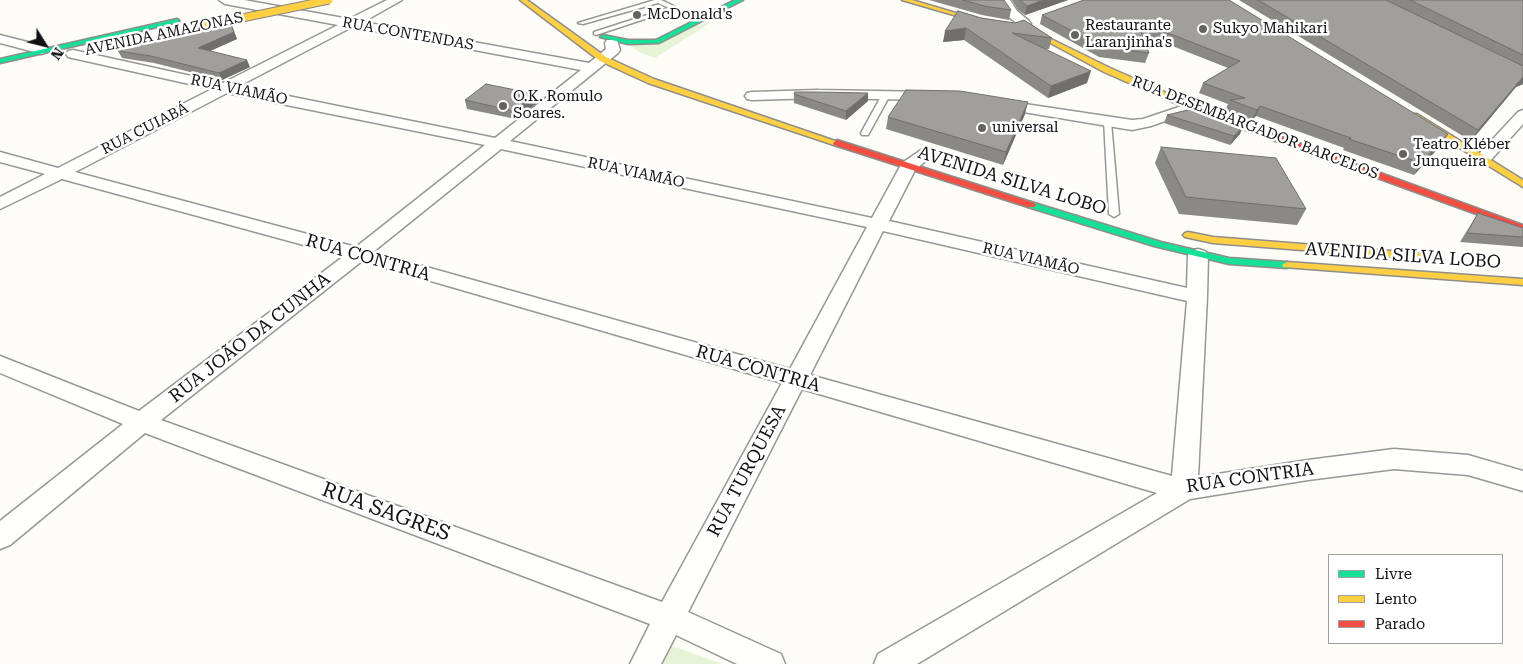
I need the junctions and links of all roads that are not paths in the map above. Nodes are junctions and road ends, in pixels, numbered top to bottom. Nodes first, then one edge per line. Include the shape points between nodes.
1 (279, 0) edge
2 (329, 0) edge
3 (396, 0) edge
4 (523, 0) edge
5 (905, 0) edge
6 (1004, 0) edge
7 (234, 1) edge
8 (744, 3) edge
9 (571, 16) dead end
10 (349, 23) junction
11 (581, 23) junction
12 (1019, 24) junction
13 (175, 26) junction
14 (711, 28) dead end
15 (604, 38) junction
16 (0, 39) edge
17 (42, 50) junction
18 (73, 54) junction
19 (631, 55) dead end
20 (0, 61) edge
21 (597, 63) junction
22 (27, 67) dead end
23 (656, 67) dead end
24 (651, 81) junction
25 (225, 88) junction
26 (747, 94) dead end
27 (886, 95) junction
28 (948, 97) edge
29 (984, 101) edge
30 (1191, 106) junction
31 (1400, 107) edge
32 (1523, 115) edge
33 (1107, 122) junction
34 (865, 132) dead end
35 (497, 143) junction
36 (910, 147) dead end
37 (932, 154) joint
38 (0, 157) edge
39 (1484, 158) junction
40 (908, 167) junction
41 (59, 173) junction
42 (1523, 184) edge
43 (0, 204) edge
44 (1114, 213) dead end
45 (877, 224) junction
46 (1523, 228) edge
47 (1175, 232) dead end
48 (359, 254) junction
49 (1198, 255) junction
50 (1446, 258) dead end
51 (1523, 282) edge
52 (1197, 297) junction
53 (0, 364) edge
54 (794, 380) junction
55 (142, 422) junction
56 (1523, 481) edge
57 (1184, 490) junction
58 (0, 537) edge
59 (670, 618) junction
60 (645, 664) edge
61 (770, 664) edge
62 (889, 664) edge

1 - 13 main road, AVENIDA AMAZONAS
2 - 13 main road, AVENIDA AMAZONAS, bridge
3 - 10 street, RUA CUIABÁ
4 - 21 main road, AVENIDA SILVA LOBO
5 - 12 main road via 980,22
6 - 12 street, RUA DESEMBARGADOR BARCELOS
7 - 10 street, RUA CONTENDAS
8 - 14 main road
8 - 15 main road via 657,42
9 - 11 main road
10 - 21 street, RUA CONTENDAS
10 - 25 street, RUA CUIABÁ
11 - 15 main road
11 - 15 lane via 658,1 676,8
12 - 30 main road, RUA DESEMBARGADOR BARCELOS via 1107,70
13 - 17 main road, AVENIDA AMAZONAS
13 - 18 main road, AVENIDA AMAZONAS
15 - 19 main road
15 - 21 street, RUA JOÃO DA CUNHA via 613,50
16 - 17 street
17 - 20 main road, AVENIDA AMAZONAS
18 - 22 main road, AVENIDA AMAZONAS
18 - 25 street, RUA VIAMÃO
21 - 24 main road, AVENIDA SILVA LOBO
21 - 35 street, RUA JOÃO DA CUNHA
23 - 24 main road
24 - 40 main road, AVENIDA SILVA LOBO
25 - 35 street, RUA VIAMÃO
25 - 41 street, RUA CUIABÁ
26 - 27 street via 785,102
27 - 28 street
27 - 34 lane
29 - 33 street
30 - 33 street via 1146,123
30 - 46 main road, RUA DESEMBARGADOR BARCELOS
31 - 39 main road
32 - 39 street
33 - 44 lane
35 - 45 street, RUA VIAMÃO
35 - 48 street, RUA JOÃO DA CUNHA
36 - 37 main road, AVENIDA SILVA LOBO
37 - 40 street, RUA TURQUESA
38 - 41 street, RUA CONTRIA
39 - 42 main road
40 - 45 street, RUA TURQUESA
40 - 49 main road, AVENIDA SILVA LOBO
41 - 43 street, RUA CUIABÁ
41 - 48 street, RUA CONTRIA
45 - 52 street, RUA VIAMÃO
45 - 54 street, RUA TURQUESA
47 - 50 main road, AVENIDA SILVA LOBO via 1213,240
48 - 54 street, RUA CONTRIA
48 - 55 street, RUA JOÃO DA CUNHA
49 - 51 main road, AVENIDA SILVA LOBO via 1229,261
49 - 52 street
52 - 57 street
53 - 55 street, RUA SAGRES
54 - 57 street, RUA CONTRIA
54 - 59 street, RUA TURQUESA
55 - 58 street, RUA JOÃO DA CUNHA
55 - 59 street, RUA SAGRES
56 - 57 street, RUA CONTRIA via 1468,465 1394,459
57 - 62 street
59 - 60 street, RUA TURQUESA
59 - 61 street, RUA SAGRES

